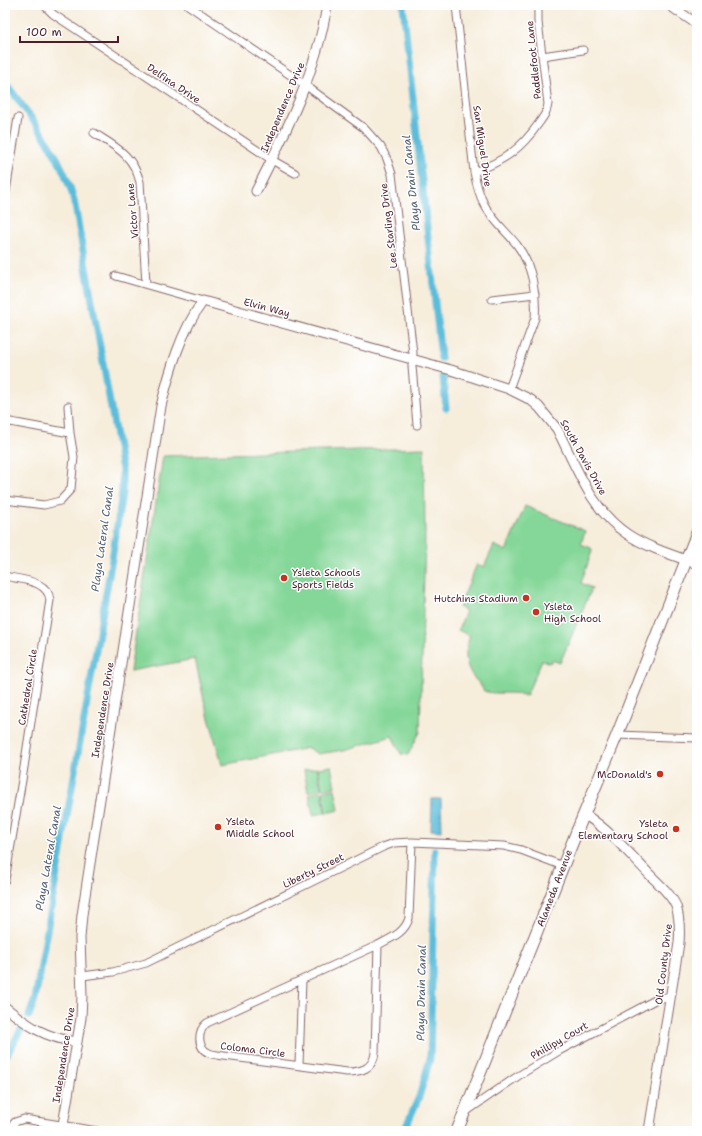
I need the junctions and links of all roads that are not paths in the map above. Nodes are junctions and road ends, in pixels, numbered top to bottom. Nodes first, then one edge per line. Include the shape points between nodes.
1 (44, 5) edge
2 (188, 5) edge
3 (327, 5) edge
4 (456, 5) edge
5 (538, 5) edge
6 (669, 5) edge
7 (697, 24) edge
8 (583, 50) dead end
9 (542, 56) junction
10 (305, 86) junction
11 (18, 118) dead end
12 (94, 133) dead end
13 (272, 160) junction
14 (474, 172) junction
15 (295, 173) dead end
16 (256, 191) dead end
17 (5, 196) edge
18 (116, 276) dead end
19 (146, 284) junction
20 (535, 294) junction
21 (492, 298) dead end
22 (203, 301) junction
23 (413, 360) junction
24 (509, 389) junction
25 (68, 406) dead end
26 (5, 421) edge
27 (417, 425) dead end
28 (70, 433) junction
29 (5, 500) edge
30 (697, 533) edge
31 (686, 560) junction
32 (697, 564) edge
33 (5, 576) edge
34 (618, 735) junction
35 (697, 738) edge
36 (584, 814) junction
37 (412, 842) junction
38 (563, 866) junction
39 (5, 880) edge
40 (378, 945) junction
41 (82, 976) junction
42 (302, 980) junction
43 (670, 996) junction
44 (5, 1007) edge
45 (76, 1042) junction
46 (299, 1065) junction
47 (464, 1113) junction
48 (62, 1128) edge
49 (7, 1131) edge
50 (97, 1131) edge
51 (457, 1131) edge
52 (649, 1131) edge

1 - 13 street, Delfina Drive via 53,14
2 - 10 street, Lee Starling Drive
3 - 10 street, Independence Drive
4 - 14 street, San Miguel Drive
5 - 9 street, Paddlefoot Lane
6 - 7 street
8 - 9 street
9 - 14 street, Paddlefoot Lane via 548,104 545,114 526,140 509,156
10 - 13 street, Independence Drive
10 - 23 street, Lee Starling Drive via 364,128 381,147 387,159 392,182
11 - 17 street
12 - 19 street, Victor Lane via 121,150 130,159 138,175
13 - 15 street, Delfina Drive
13 - 16 street, Independence Drive
14 - 20 street, San Miguel Drive via 484,205 525,259 532,276
18 - 19 street, Elvin Way
19 - 22 street, Elvin Way
20 - 21 street
20 - 24 street, San Miguel Drive via 535,318
22 - 23 street, Elvin Way
22 - 41 street, Independence Drive via 177,353 161,406 83,908 80,938
23 - 24 street, South Davis Drive
23 - 27 street, Lee Starling Drive
24 - 31 street, South Davis Drive via 531,400 551,420 592,498 608,518 638,540
25 - 28 street
26 - 28 street
28 - 29 street via 74,457 70,489 60,501 44,505
30 - 31 main road, Alameda Avenue
31 - 32 street, South Davis Drive
31 - 34 main road, Alameda Avenue
33 - 39 street, Cathedral Circle via 42,585 50,594 50,600
34 - 35 street
34 - 36 main road, Alameda Avenue
36 - 38 main road, Alameda Avenue
36 - 43 street, Old County Drive via 616,840 675,905 680,929
37 - 38 street, Liberty Street via 504,846
37 - 40 street, Coloma Circle via 408,924 400,934
37 - 41 street, Liberty Street via 394,843 383,847 146,963 113,972
38 - 47 main road, Alameda Avenue
40 - 42 street, Coloma Circle
40 - 46 street, Coloma Circle via 375,1053 372,1062 366,1069 357,1072
41 - 45 street, Independence Drive via 81,1018
42 - 46 street
42 - 46 street, Coloma Circle via 208,1023 200,1035 200,1044 210,1053
43 - 47 street, Phillipy Court via 655,1000 559,1051
43 - 52 street, Old County Drive
44 - 45 street via 34,1029 48,1036
45 - 48 street, Independence Drive
47 - 51 main road, Alameda Avenue
48 - 49 street via 24,1119 15,1122
48 - 50 street

